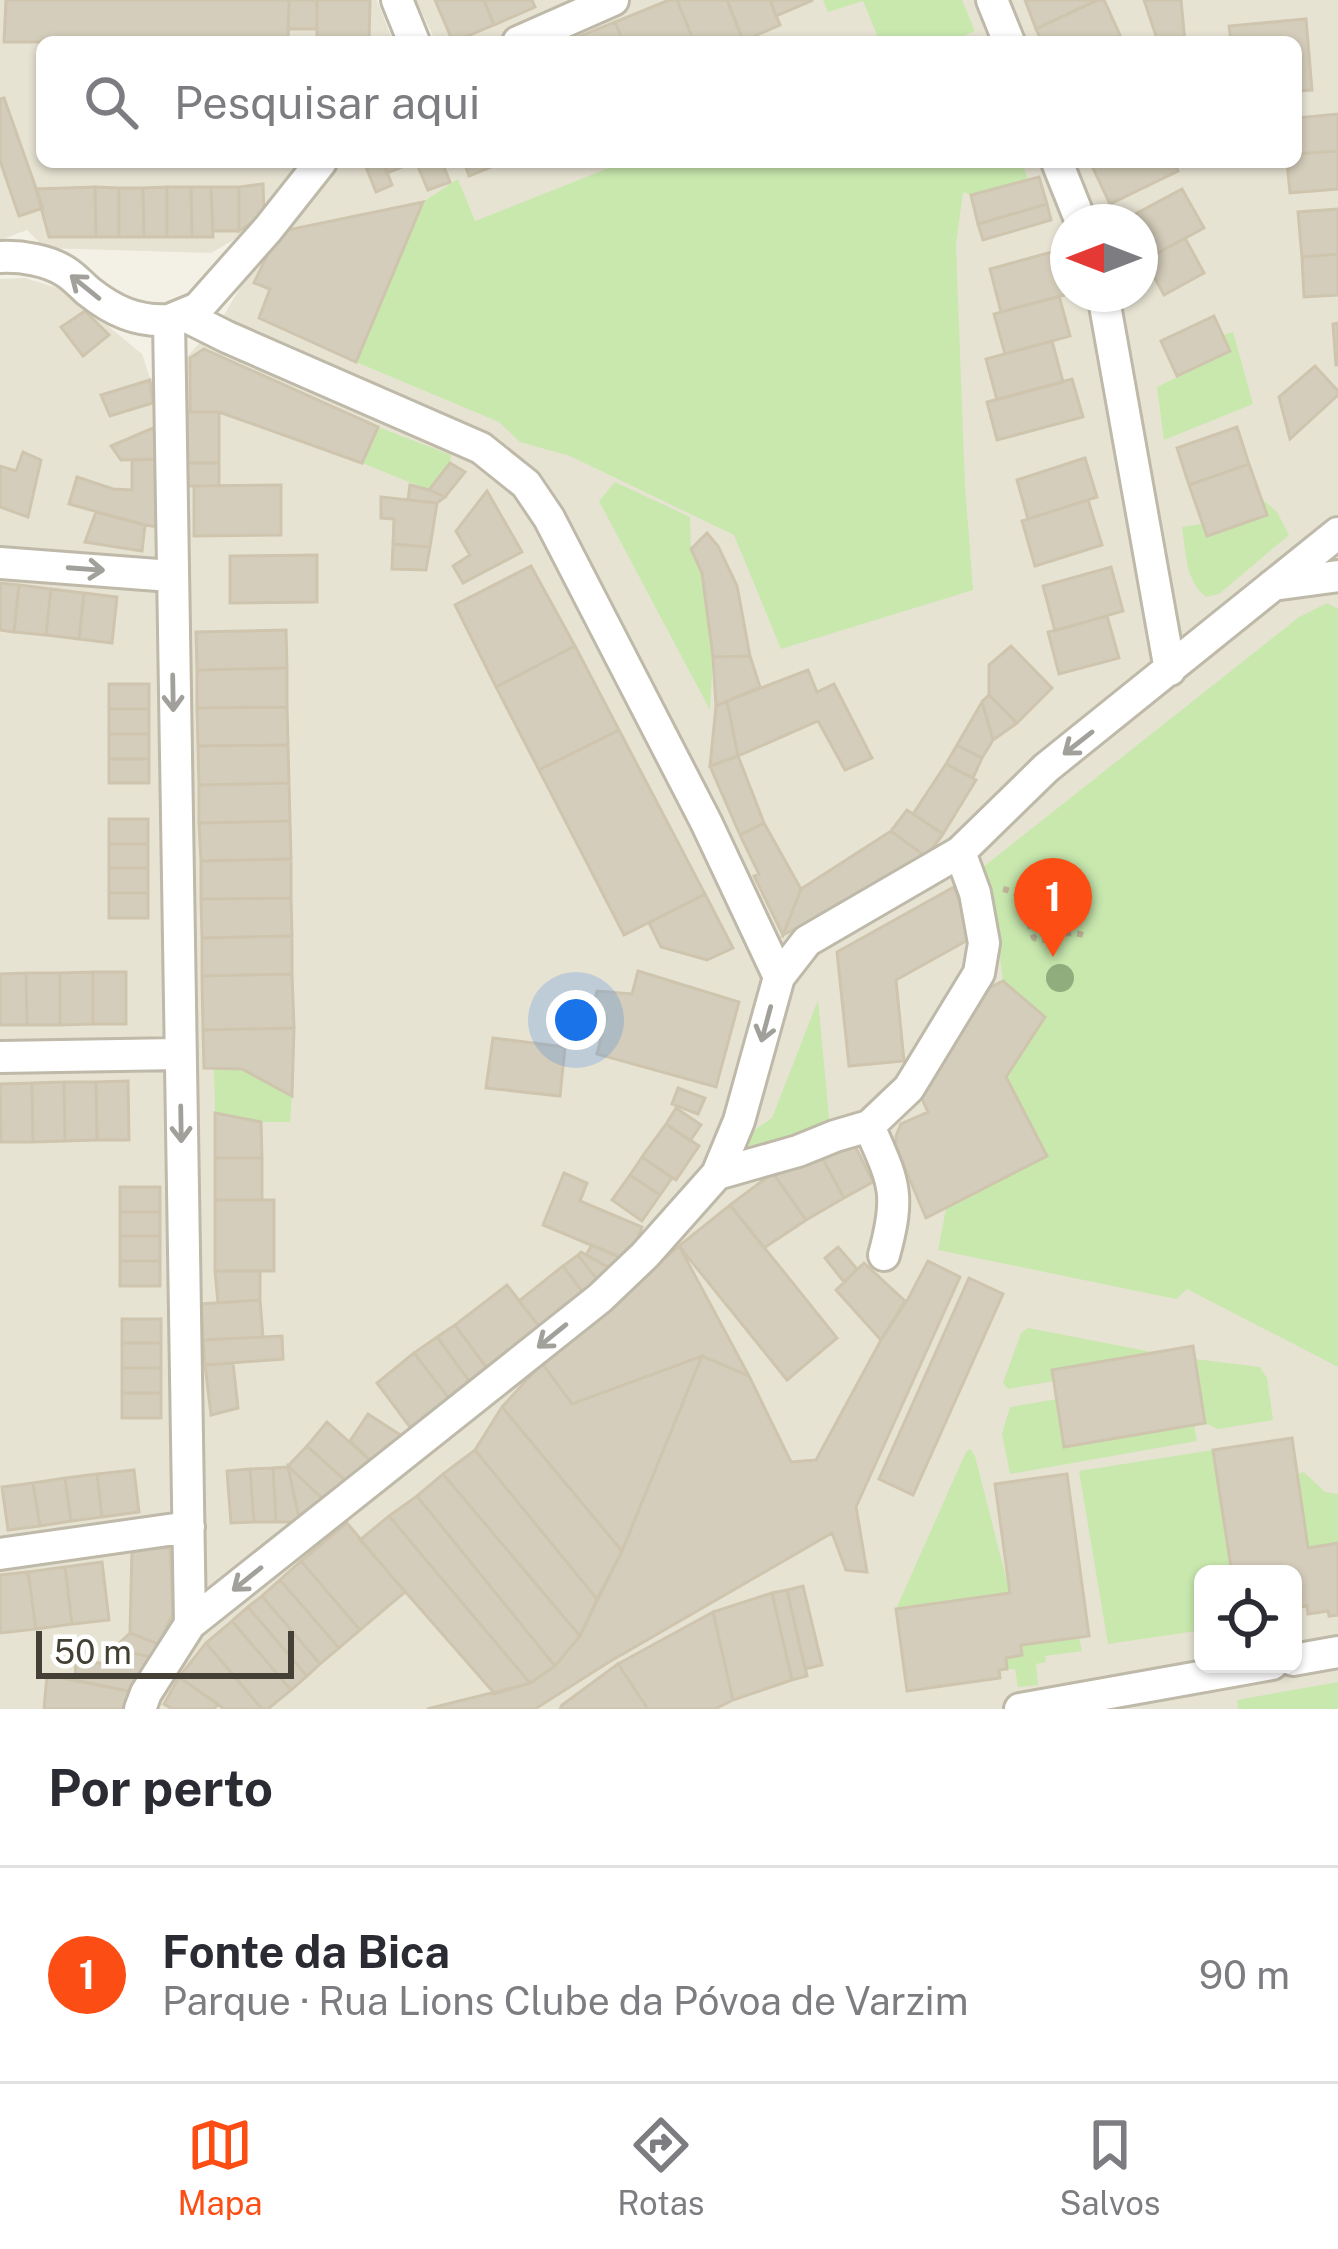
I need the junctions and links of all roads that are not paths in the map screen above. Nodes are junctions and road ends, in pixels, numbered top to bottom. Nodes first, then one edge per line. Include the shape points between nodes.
1 (397, 0) edge
2 (613, 0) edge
3 (992, 0) edge
4 (412, 36) edge
5 (532, 36) edge
6 (1007, 36) edge
7 (317, 168) edge
8 (1059, 168) edge
9 (1074, 204) edge
10 (0, 257) edge
11 (1106, 312) edge
12 (176, 317) junction
13 (1338, 533) edge
14 (0, 562) edge
15 (172, 576) junction
16 (1338, 576) edge
17 (1273, 585) junction
18 (1170, 670) junction
19 (960, 852) junction
20 (779, 977) junction
21 (179, 1054) junction
22 (0, 1057) edge
23 (869, 1126) junction
24 (717, 1174) junction
25 (884, 1255) dead end
26 (189, 1527) junction
27 (0, 1554) edge
28 (190, 1624) junction
29 (1338, 1652) edge
30 (1302, 1658) edge
31 (1230, 1673) edge
32 (1092, 1703) edge
33 (140, 1709) edge
34 (1020, 1709) edge

1 - 4 street
2 - 5 street
3 - 6 street
7 - 12 street via 198,308
8 - 9 street
12 -> 10 street via 145,321 64,270
11 - 18 street
12 - 15 street
12 - 20 street via 481,448 526,484
13 - 17 street
14 -> 15 street
15 -> 21 street
16 - 17 street
17 - 18 street
18 -> 19 street via 1046,768
19 - 20 street via 807,941
19 - 23 street via 976,893 980,973 909,1088
20 -> 24 street
21 - 22 street
21 -> 26 street
23 - 24 street
23 - 25 street via 894,1195
24 -> 28 street via 600,1298
26 - 27 street
26 - 28 street
28 - 33 street
29 - 30 street
31 - 32 street
32 - 34 street

